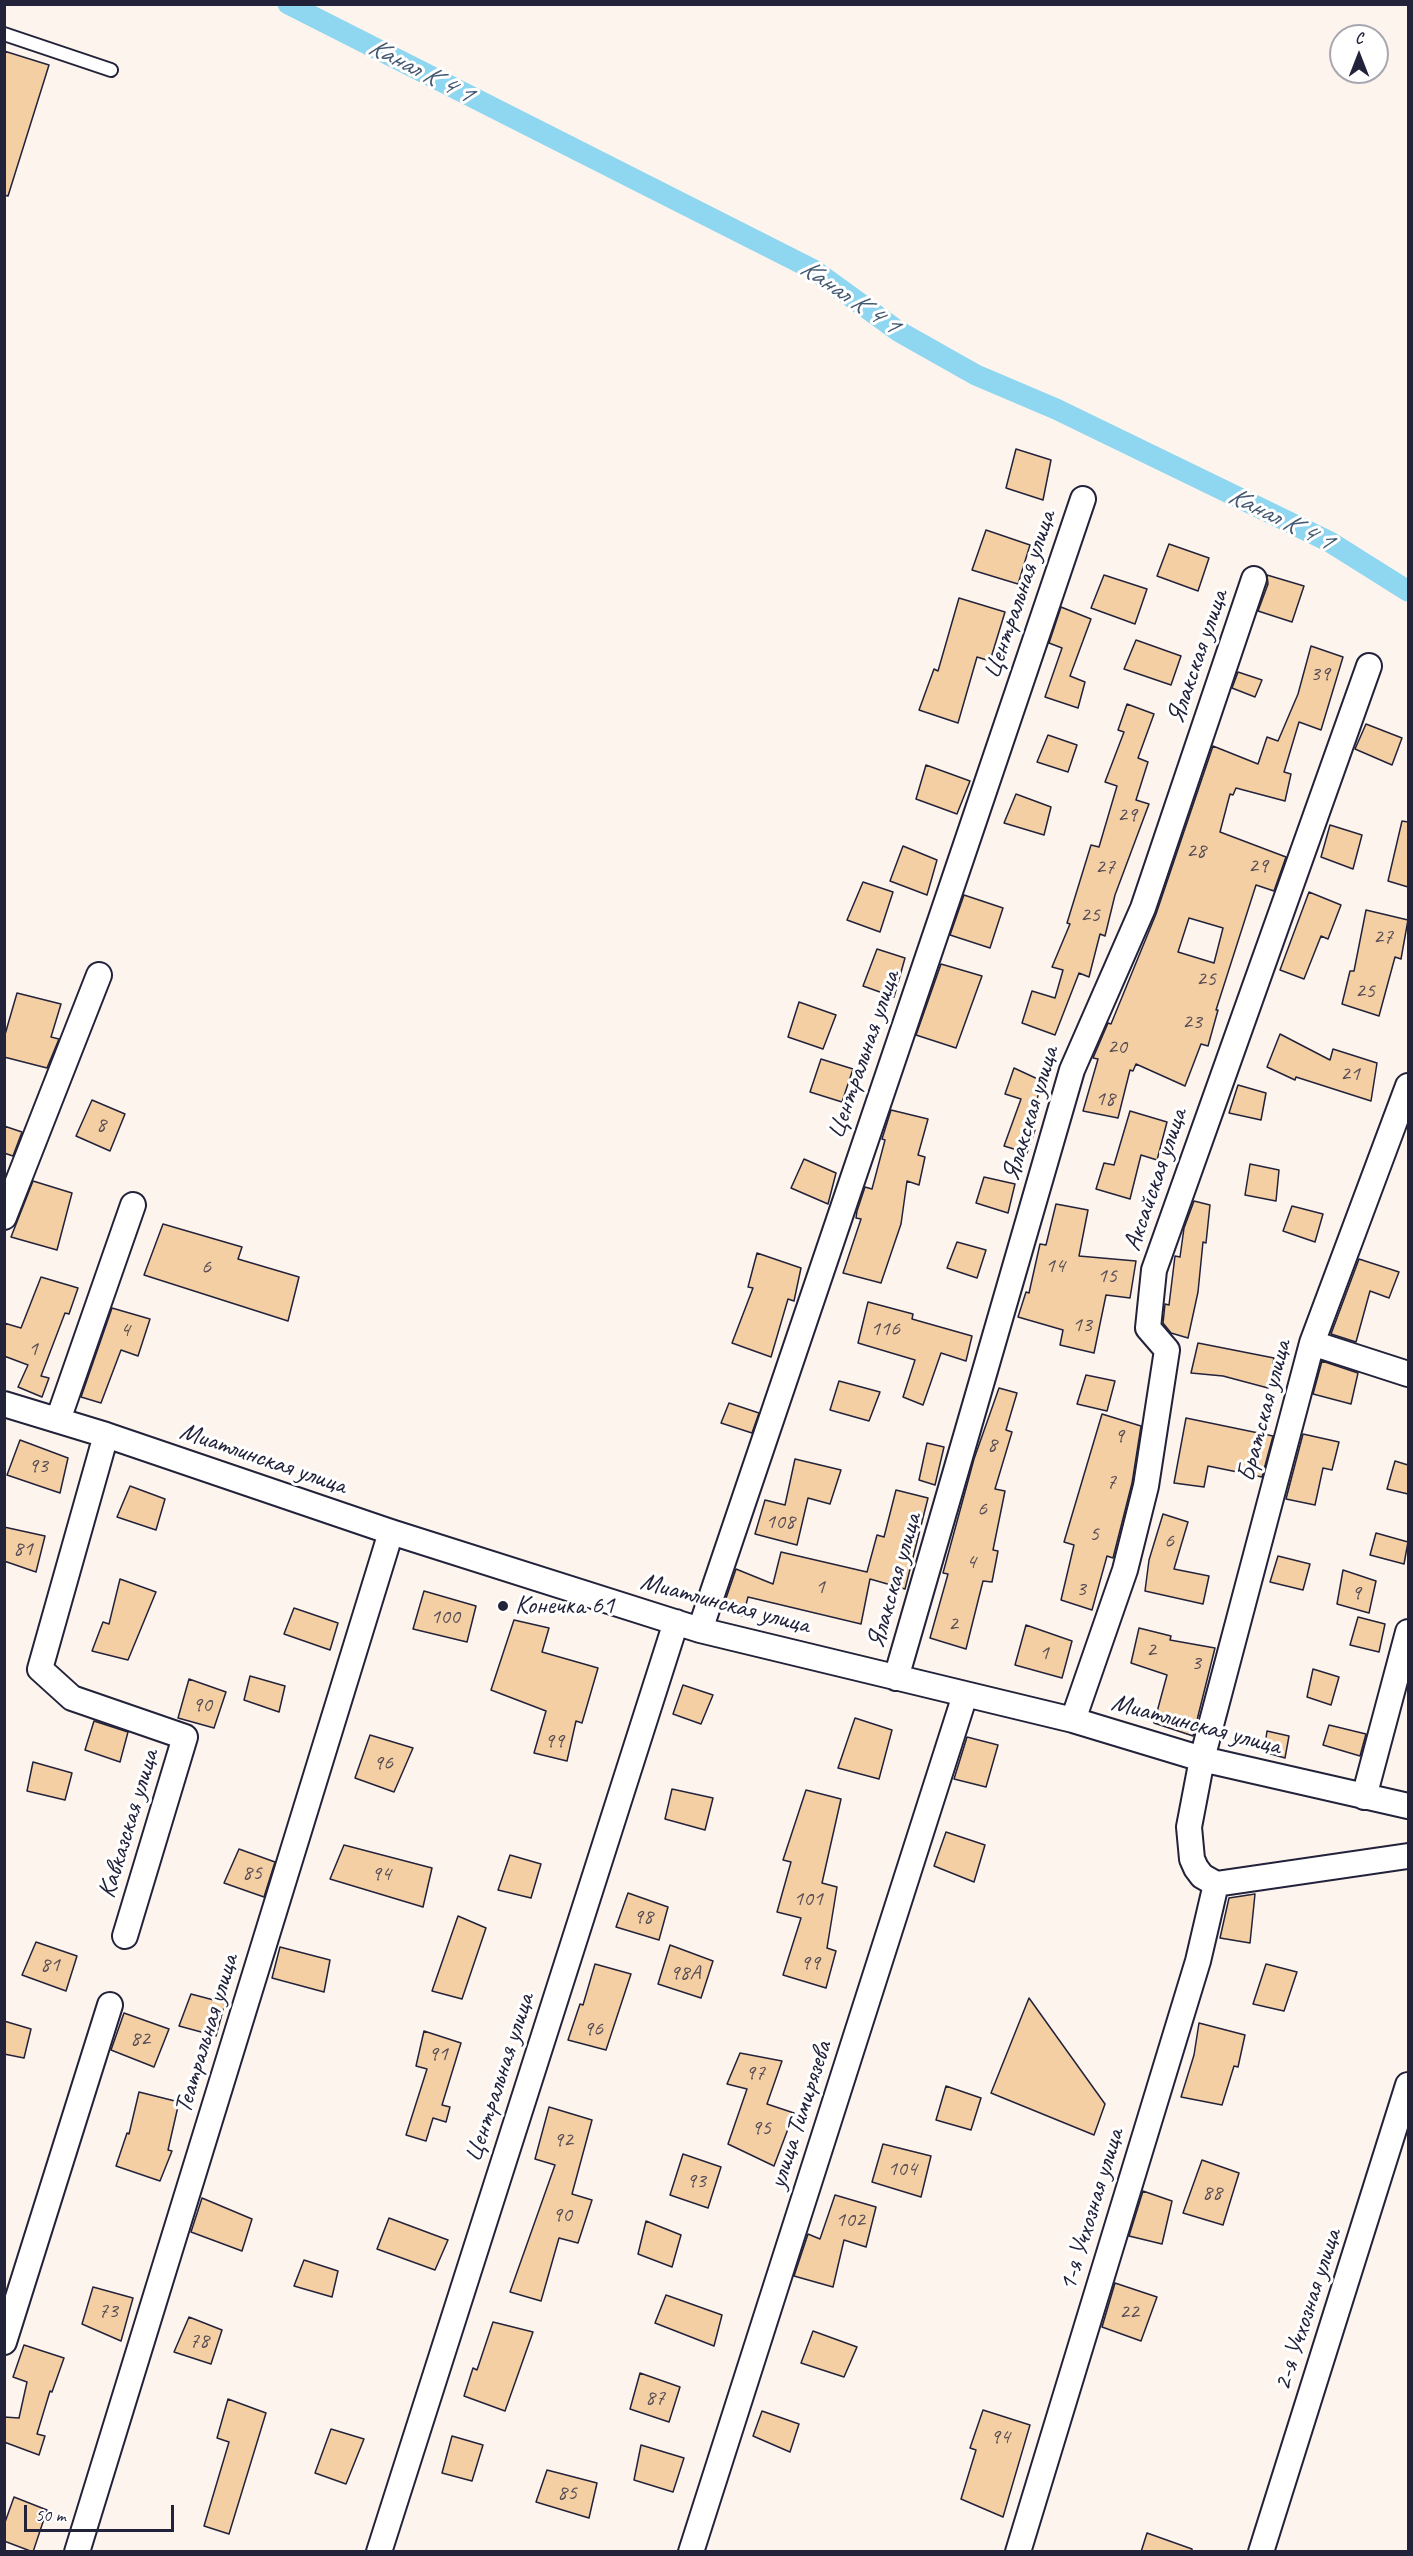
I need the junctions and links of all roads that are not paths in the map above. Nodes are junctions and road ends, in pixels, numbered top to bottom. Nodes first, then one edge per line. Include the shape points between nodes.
1 (4, 34) edge
2 (111, 70) dead end
3 (1083, 499) dead end
4 (1254, 579) dead end
5 (1369, 666) dead end
6 (99, 975) dead end
7 (1408, 1086) edge
8 (1402, 1124) edge
9 (134, 1205) dead end
10 (4, 1217) edge
11 (1312, 1343) junction
12 (1408, 1374) edge
13 (4, 1404) edge
14 (58, 1420) junction
15 (105, 1436) junction
16 (391, 1532) junction
17 (676, 1622) junction
18 (700, 1630) junction
19 (1408, 1632) edge
20 (896, 1678) junction
21 (965, 1695) junction
22 (1073, 1720) junction
23 (1202, 1759) junction
24 (1364, 1797) junction
25 (1408, 1806) edge
26 (1408, 1856) edge
27 (1216, 1884) junction
28 (125, 1936) dead end
29 (110, 2006) dead end
30 (1408, 2085) edge
31 (4, 2342) edge
32 (77, 2552) edge
33 (379, 2552) edge
34 (691, 2552) edge
35 (1018, 2552) edge
36 (1262, 2552) edge

1 - 2 lane
3 - 18 street, Центральная улица
4 - 20 street, Ялакская улица via 1143,908 1072,1070
5 - 22 street, Аксайская улица via 1154,1269 1148,1328 1167,1350 1146,1486 1125,1570
6 - 10 street
7 - 8 street, Братская улица
8 - 11 street, Братская улица
9 - 14 street
11 - 12 street
11 - 23 street, Братская улица
13 - 14 street, Миатлинская улица
14 - 15 street, Миатлинская улица
15 - 16 street, Миатлинская улица
15 - 28 street, Кавказская улица via 40,1669 72,1698 184,1737
16 - 17 street, Миатлинская улица
16 - 32 street, Театральная улица
17 - 18 street, Миатлинская улица
17 - 33 street, Центральная улица
18 - 20 street, Миатлинская улица
19 - 24 street
20 - 21 street, Миатлинская улица
21 - 22 street, Миатлинская улица
21 - 34 street, улица Тимирязева
22 - 23 street, Миатлинская улица
23 - 24 street, Миатлинская улица
23 - 27 street, Братская улица via 1189,1827 1192,1859 1202,1876
24 - 25 street, Миатлинская улица
26 - 27 street
27 - 35 street, 1-я Учхозная улица via 1198,1961
29 - 31 street
30 - 36 street, 2-я Учхозная улица

